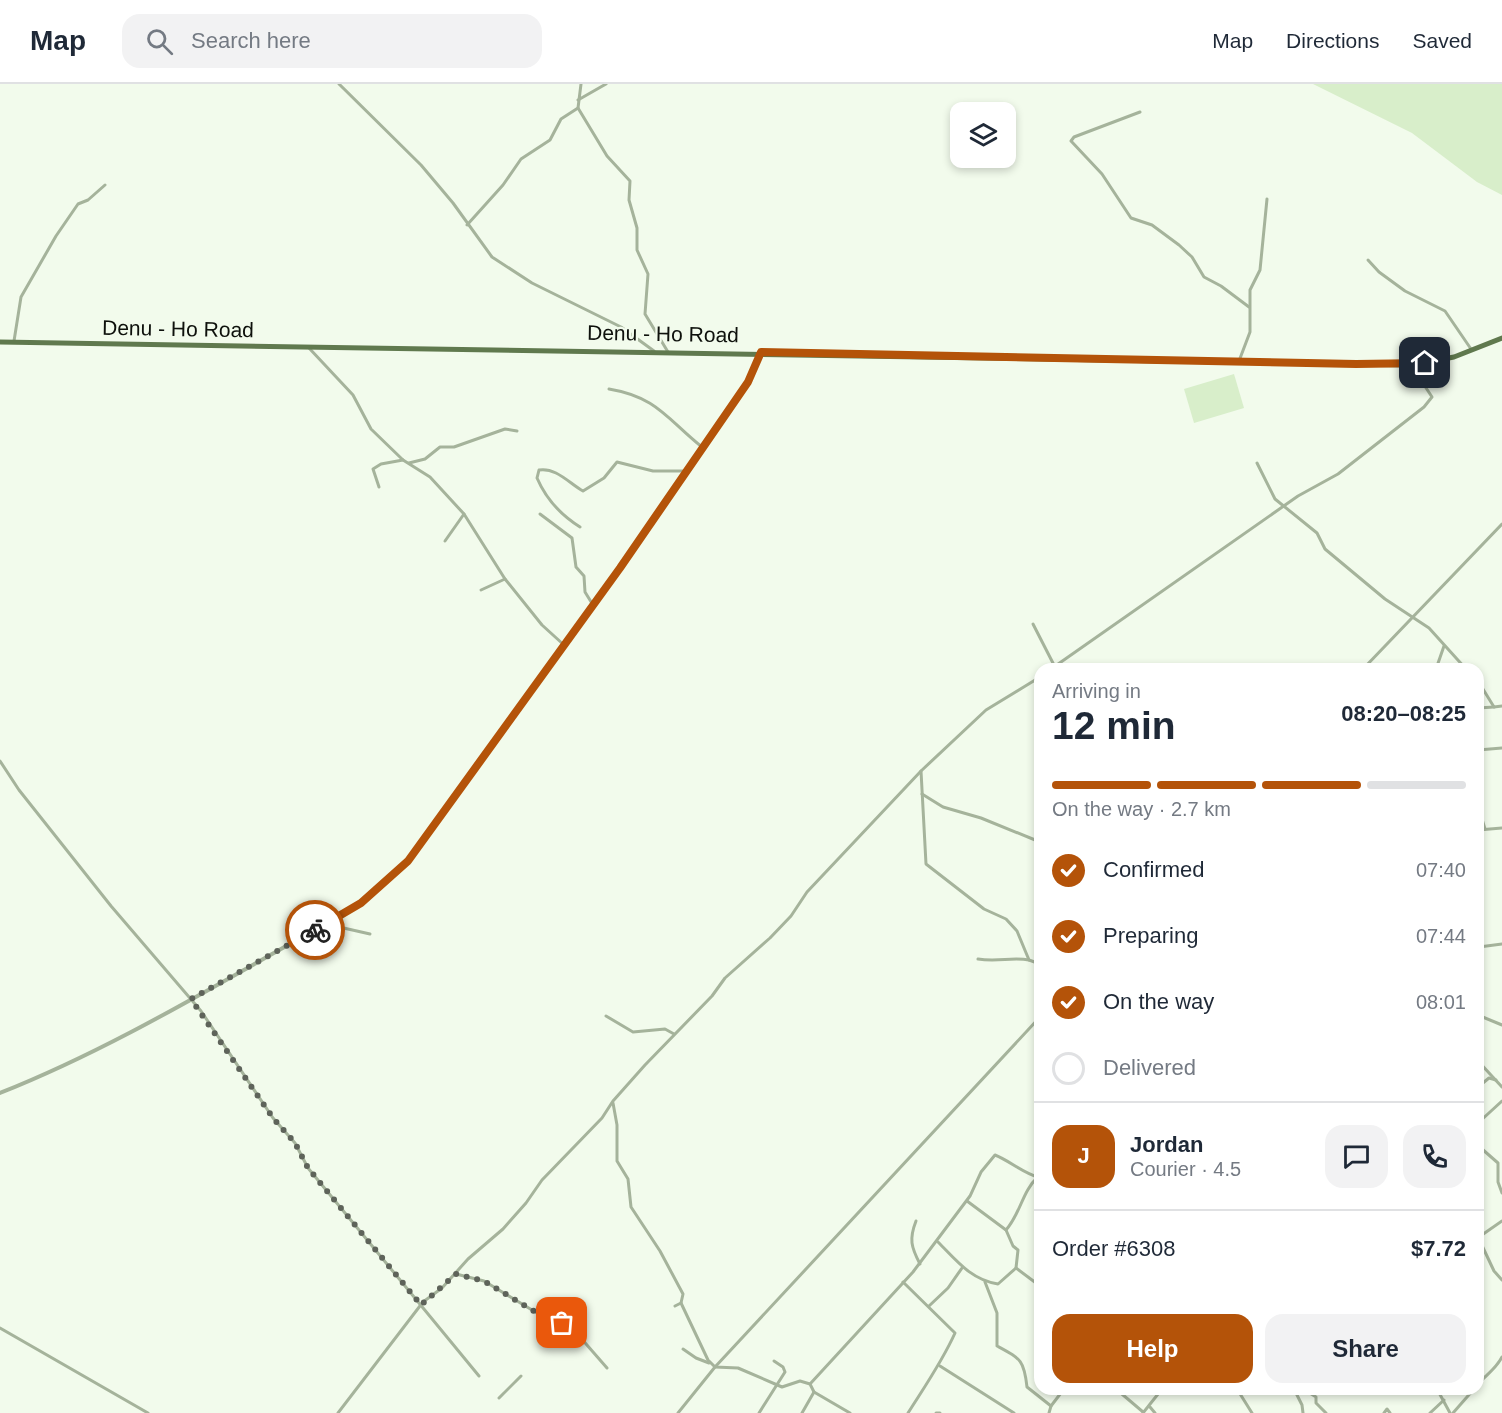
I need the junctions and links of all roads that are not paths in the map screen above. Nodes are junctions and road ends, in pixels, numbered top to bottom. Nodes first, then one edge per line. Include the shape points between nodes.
1 (339, 84) edge
2 (581, 84) edge
3 (606, 84) edge
4 (578, 100) junction
5 (578, 108) junction
6 (1140, 112) dead end
7 (105, 185) dead end
8 (1267, 199) dead end
9 (467, 225) junction
10 (1368, 260) dead end
11 (1249, 307) junction
12 (1502, 338) edge
13 (0, 342) edge
14 (14, 342) junction
15 (309, 348) junction
16 (654, 351) junction
17 (1472, 351) junction
18 (668, 352) junction
19 (761, 352) junction
20 (1239, 361) junction
21 (1411, 365) junction
22 (609, 389) dead end
23 (517, 431) dead end
24 (702, 447) junction
25 (405, 461) junction
26 (1257, 463) dead end
27 (685, 471) junction
28 (379, 487) dead end
29 (1284, 506) junction
30 (464, 514) junction
31 (540, 514) dead end
32 (1502, 524) edge
33 (580, 527) dead end
34 (445, 541) dead end
35 (506, 579) junction
36 (481, 590) dead end
37 (593, 605) junction
38 (1414, 618) junction
39 (1033, 624) dead end
40 (564, 645) junction
41 (1444, 645) junction
42 (1052, 663) edge
43 (1061, 663) edge
44 (1369, 663) edge
45 (1438, 663) edge
46 (1460, 663) edge
47 (1034, 681) edge
48 (1484, 691) edge
49 (1502, 706) edge
50 (1494, 707) junction
51 (1484, 708) edge
52 (1502, 748) edge
53 (1484, 750) edge
54 (0, 761) edge
55 (921, 771) junction
56 (922, 794) junction
57 (1484, 826) edge
58 (1502, 828) edge
59 (1485, 829) joint
60 (1034, 840) edge
61 (326, 924) junction
62 (370, 933) dead end
63 (1502, 944) edge
64 (1484, 946) edge
65 (978, 959) dead end
66 (1029, 960) junction
67 (1034, 962) edge
68 (191, 999) junction
69 (606, 1016) dead end
70 (1484, 1018) edge
71 (1034, 1023) edge
72 (1502, 1025) edge
73 (674, 1034) junction
74 (1484, 1067) edge
75 (1497, 1081) junction
76 (1484, 1082) edge
77 (1502, 1087) edge
78 (0, 1093) edge
79 (613, 1101) junction
80 (1502, 1101) edge
81 (1484, 1118) edge
82 (1484, 1151) edge
83 (1034, 1177) edge
84 (1034, 1182) edge
85 (1502, 1193) edge
86 (966, 1201) junction
87 (916, 1221) dead end
88 (1502, 1221) edge
89 (1006, 1230) junction
90 (1484, 1233) edge
91 (938, 1242) junction
92 (1484, 1250) edge
93 (920, 1264) junction
94 (962, 1268) junction
95 (1016, 1268) junction
96 (456, 1274) junction
97 (1502, 1280) edge
98 (903, 1282) junction
99 (985, 1282) junction
100 (1034, 1282) edge
101 (681, 1303) junction
102 (421, 1305) junction
103 (675, 1306) dead end
104 (929, 1306) junction
105 (0, 1328) edge
106 (683, 1349) dead end
107 (1502, 1357) edge
108 (774, 1361) dead end
109 (711, 1363) junction
110 (940, 1366) junction
111 (715, 1367) junction
112 (607, 1368) dead end
113 (479, 1376) dead end
114 (521, 1376) dead end
115 (1484, 1377) edge
116 (810, 1384) junction
117 (775, 1386) junction
118 (814, 1392) junction
119 (1034, 1393) edge
120 (1037, 1395) edge
121 (1059, 1395) edge
122 (1123, 1395) edge
123 (1158, 1395) edge
124 (1241, 1395) edge
125 (1298, 1395) edge
126 (1313, 1395) edge
127 (1441, 1395) edge
128 (1468, 1395) edge
129 (499, 1398) dead end
130 (1444, 1400) junction
131 (1051, 1406) junction
132 (1150, 1407) junction
133 (1143, 1412) edge
134 (148, 1413) edge
135 (338, 1413) edge
136 (678, 1413) edge
137 (759, 1413) edge
138 (802, 1413) edge
139 (850, 1413) edge
140 (908, 1413) edge
141 (1014, 1413) edge
142 (1049, 1413) edge
143 (1155, 1413) edge
144 (1252, 1413) edge
145 (1303, 1413) edge
146 (1326, 1413) edge
147 (1384, 1413) edge
148 (1390, 1413) edge
149 (1430, 1413) edge
150 (1452, 1413) edge

1 - 9 street via 421,165
2 - 4 street
3 - 4 street
4 - 5 street
5 - 9 street via 561,119 550,140 521,159
5 - 18 street via 607,156 630,181 636,242 648,274 645,314
6 - 11 street via 1071,141 1102,174 1131,218 1152,225 1179,245 1204,277
7 - 14 street via 78,204 56,236 21,297
8 - 11 street via 1260,270 1250,290
9 - 16 street via 502,265 621,327
10 - 17 street via 1405,291 1445,311
11 - 20 street via 1250,332
12 - 17 main road, Denu - Ho Road
13 - 14 main road, Denu - Ho Road
14 - 15 main road, Denu - Ho Road
15 - 16 main road, Denu - Ho Road
15 - 25 street via 353,395 371,429
16 - 18 main road, Denu - Ho Road
17 - 21 main road, Denu - Ho Road
18 - 19 main road, Denu - Ho Road
19 - 20 main road, Denu - Ho Road
19 - 24 street via 748,382
20 - 21 main road, Denu - Ho Road
21 - 29 street via 1430,390 1430,402 1338,474
22 - 24 street via 640,396
23 - 25 street via 505,429 454,447 443,447 425,459
24 - 27 street
25 - 28 street via 373,469
25 - 30 street via 430,477
26 - 29 street via 1275,499
27 - 33 street via 653,471 617,462 604,478 583,491 571,481 539,470 537,478 546,497
27 - 37 street
29 - 38 street via 1317,533 1325,549 1337,560
29 - 43 street
30 - 34 street
30 - 35 street
31 - 37 street via 572,538 576,567 584,576 585,592
32 - 38 street
35 - 36 street
35 - 40 street via 532,614
37 - 40 street
38 - 41 street
38 - 44 street
39 - 42 street
40 - 61 street via 408,861 375,892
41 - 45 street
41 - 46 street
47 - 55 street via 986,711
48 - 50 street
49 - 50 street
50 - 51 street
52 - 53 street
54 - 68 street via 111,906
55 - 56 street
55 - 73 street via 807,892 784,924 725,978
56 - 60 street via 943,807
56 - 66 street via 926,864 984,909 1006,920 1017,932
57 - 59 street
58 - 59 street
61 - 62 street
61 - 68 street
63 - 64 street
65 - 66 street
66 - 67 street
68 - 78 street via 68,1066
68 - 102 street via 273,1118 295,1143 308,1168
69 - 73 street via 633,1032 665,1029
70 - 72 street
71 - 111 street
73 - 79 street
74 - 75 street
75 - 76 street via 1489,1078
75 - 77 street
79 - 96 street via 526,1203
79 - 101 street via 617,1161 628,1179 631,1207 684,1294
80 - 81 street
82 - 85 street via 1498,1163
83 - 86 street via 995,1155
84 - 89 street via 1018,1216
86 - 89 street
86 - 91 street
87 - 93 street via 910,1238
88 - 90 street
89 - 95 street via 1018,1250
91 - 93 street
91 - 94 street
92 - 97 street
93 - 98 street
94 - 99 street
94 - 104 street
95 - 99 street via 998,1284
95 - 100 street
96 - 102 street
96 - 112 street via 484,1281 542,1316 573,1329
98 - 104 street
98 - 116 street
99 - 119 street via 997,1313 997,1346 1025,1365 1027,1387
101 - 103 street
101 - 109 street
102 - 113 street
102 - 135 street
104 - 110 street via 955,1333
105 - 134 street
106 - 109 street
107 - 115 street via 1496,1369
108 - 117 street via 785,1372
109 - 111 street
110 - 140 street
110 - 141 street
111 - 117 street via 738,1368
111 - 136 street
114 - 129 street
116 - 117 street via 800,1381 782,1388
116 - 118 street
117 - 137 street
118 - 138 street
118 - 139 street
120 - 131 street
121 - 131 street
122 - 133 street
123 - 132 street
124 - 144 street
125 - 145 street
126 - 146 street
127 - 130 street
128 - 150 street
130 - 149 street
130 - 150 street
131 - 142 street
132 - 133 street
132 - 143 street
147 - 148 street via 1387,1409

